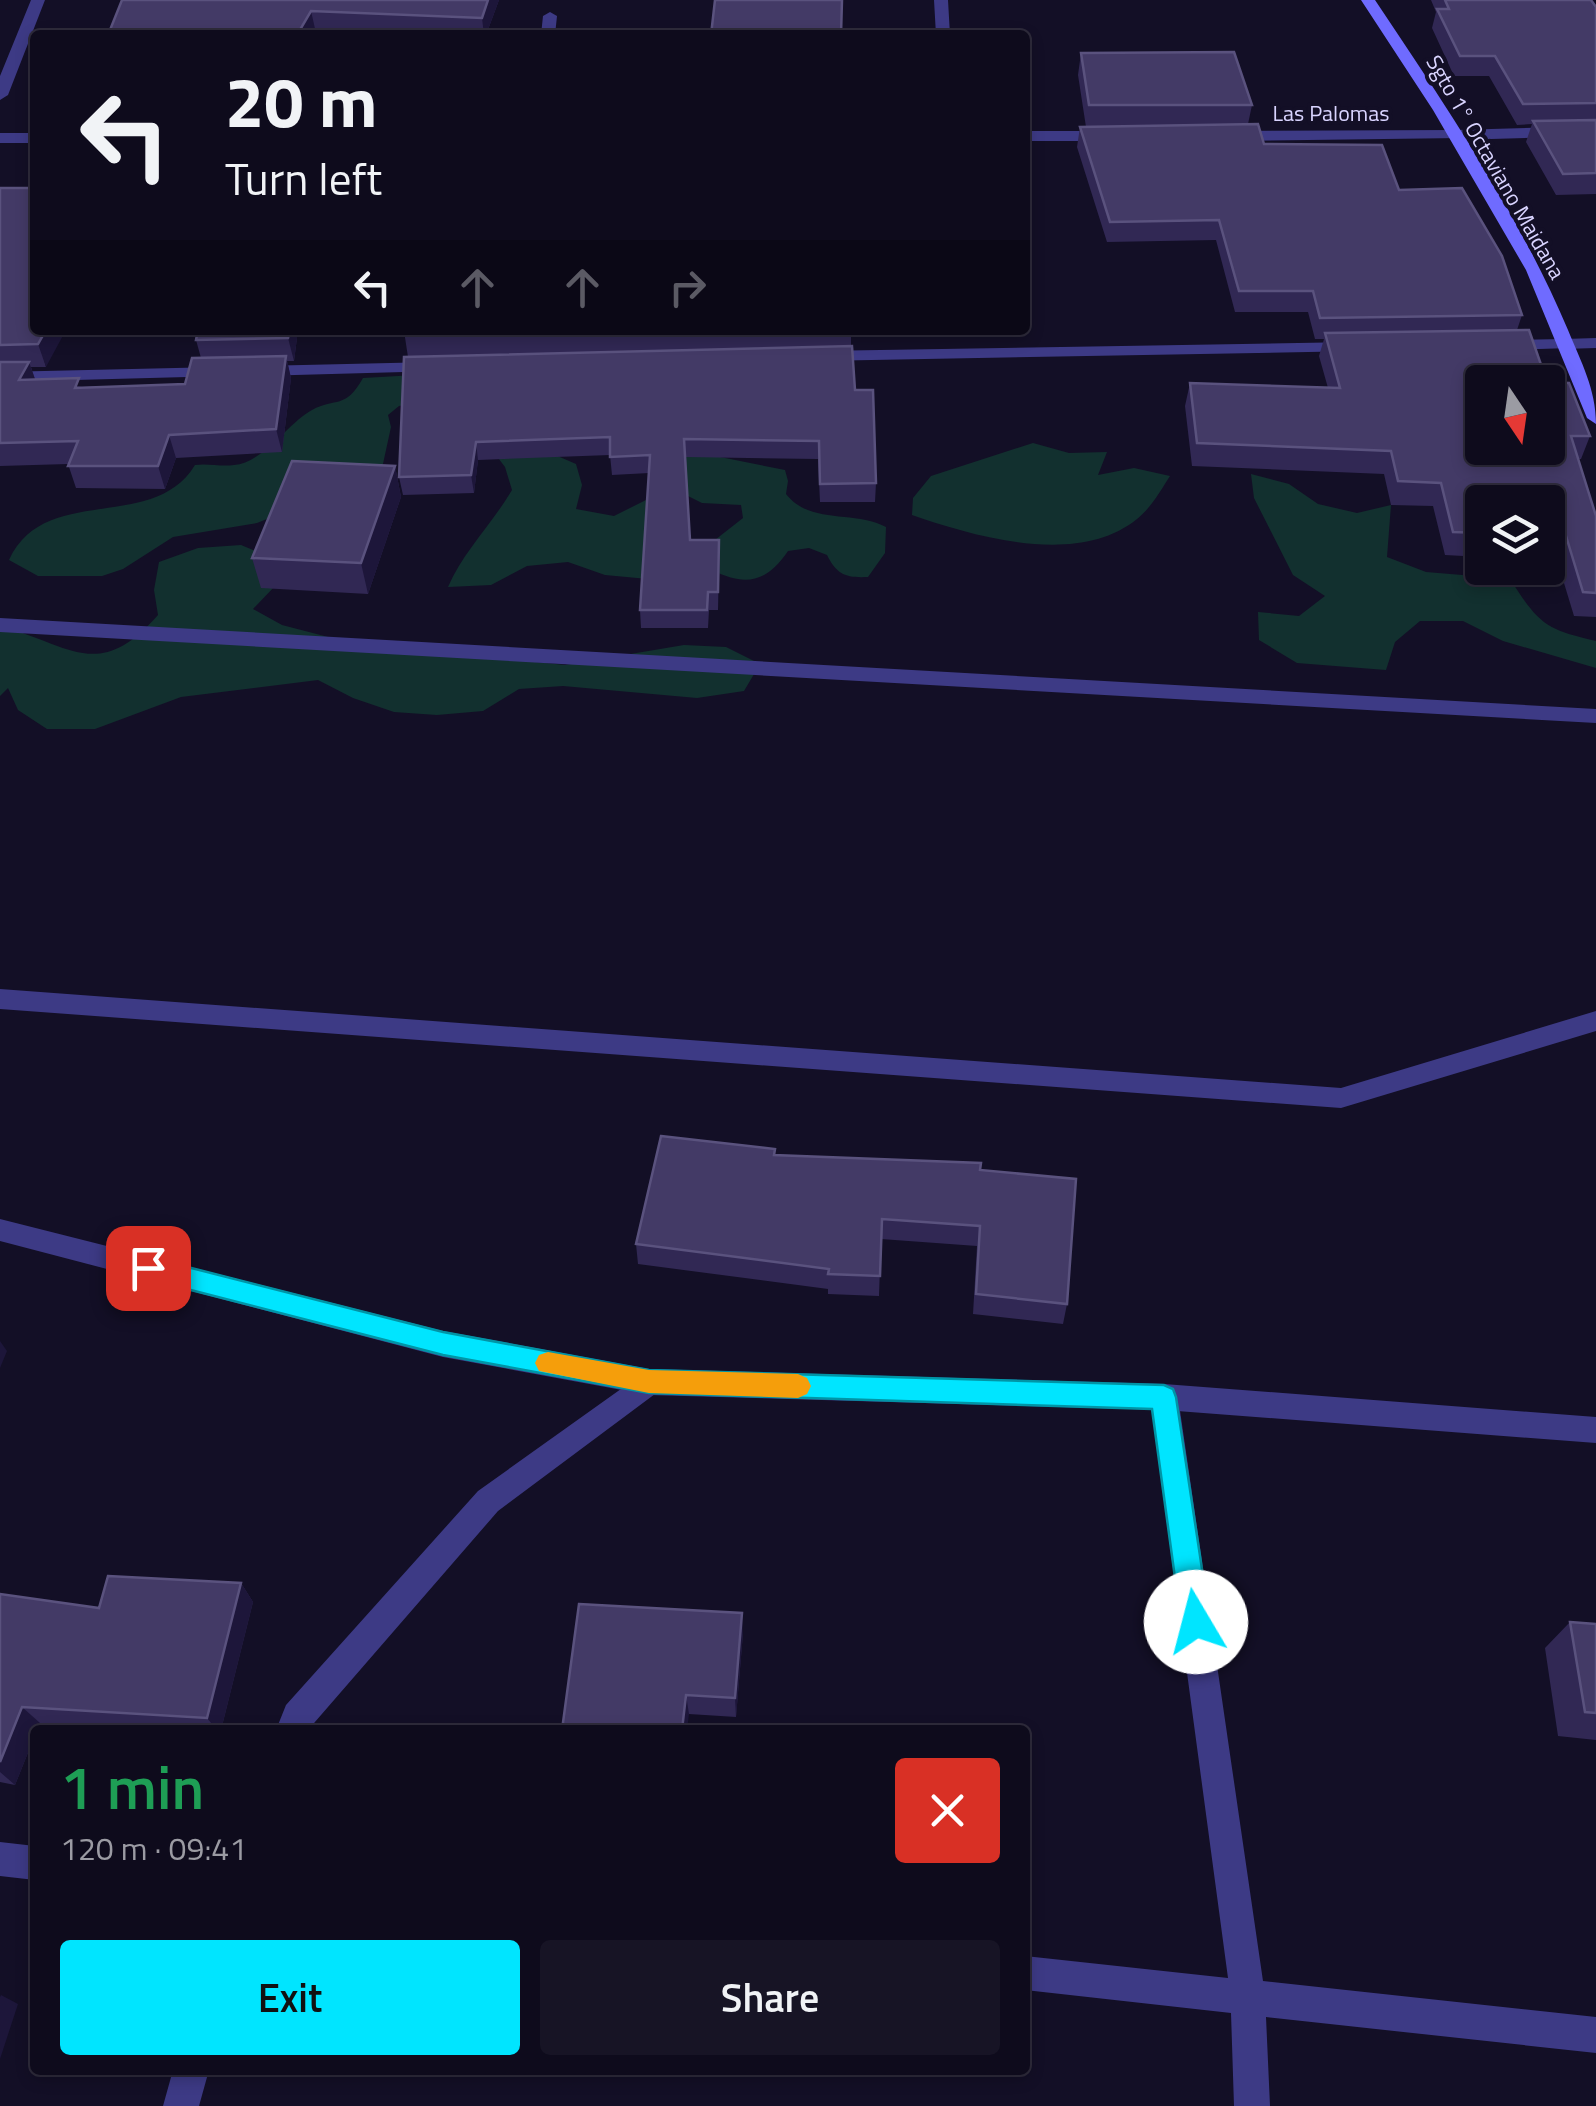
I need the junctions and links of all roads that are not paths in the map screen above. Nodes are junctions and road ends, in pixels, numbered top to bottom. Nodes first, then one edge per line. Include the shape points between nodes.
1 (38, 0) edge
2 (941, 0) edge
3 (1368, 0) edge
4 (550, 16) dead end
5 (549, 30) edge
6 (943, 30) edge
7 (0, 95) edge
8 (1596, 131) edge
9 (1456, 135) junction
10 (1030, 136) edge
11 (1123, 136) edge
12 (1221, 136) edge
13 (0, 138) edge
14 (30, 138) edge
15 (1596, 343) edge
16 (1564, 344) junction
17 (1486, 345) edge
18 (1368, 347) edge
19 (801, 357) edge
20 (453, 366) edge
21 (0, 377) edge
22 (1596, 418) edge
23 (0, 626) edge
24 (1596, 716) edge
25 (0, 1000) edge
26 (1596, 1021) edge
27 (0, 1230) edge
28 (649, 1382) junction
29 (1164, 1397) junction
30 (1596, 1430) edge
31 (293, 1725) edge
32 (0, 1859) edge
33 (30, 1863) edge
34 (1030, 1974) edge
35 (1248, 1997) junction
36 (1596, 2035) edge
37 (189, 2075) edge
38 (180, 2106) edge
39 (1252, 2106) edge

1 - 7 street
2 - 6 street
3 - 9 main road, Sgto 1° Octaviano Maidana
4 - 5 street
8 - 9 street, Las Palomas
9 - 12 street, Las Palomas
9 - 16 main road, Sgto 1° Octaviano Maidana via 1534,270
10 - 11 street
13 - 14 street
15 - 16 street
16 - 17 street
16 - 22 main road, Sgto 1° Octaviano Maidana
18 - 19 street
20 - 21 street
23 - 24 street
25 - 26 street via 1342,1098
27 - 28 street via 443,1344
28 - 29 street
28 - 31 street via 488,1500
29 - 30 street
29 - 35 street
32 - 33 street
34 - 35 street
35 - 36 street
35 - 39 street
37 - 38 street

